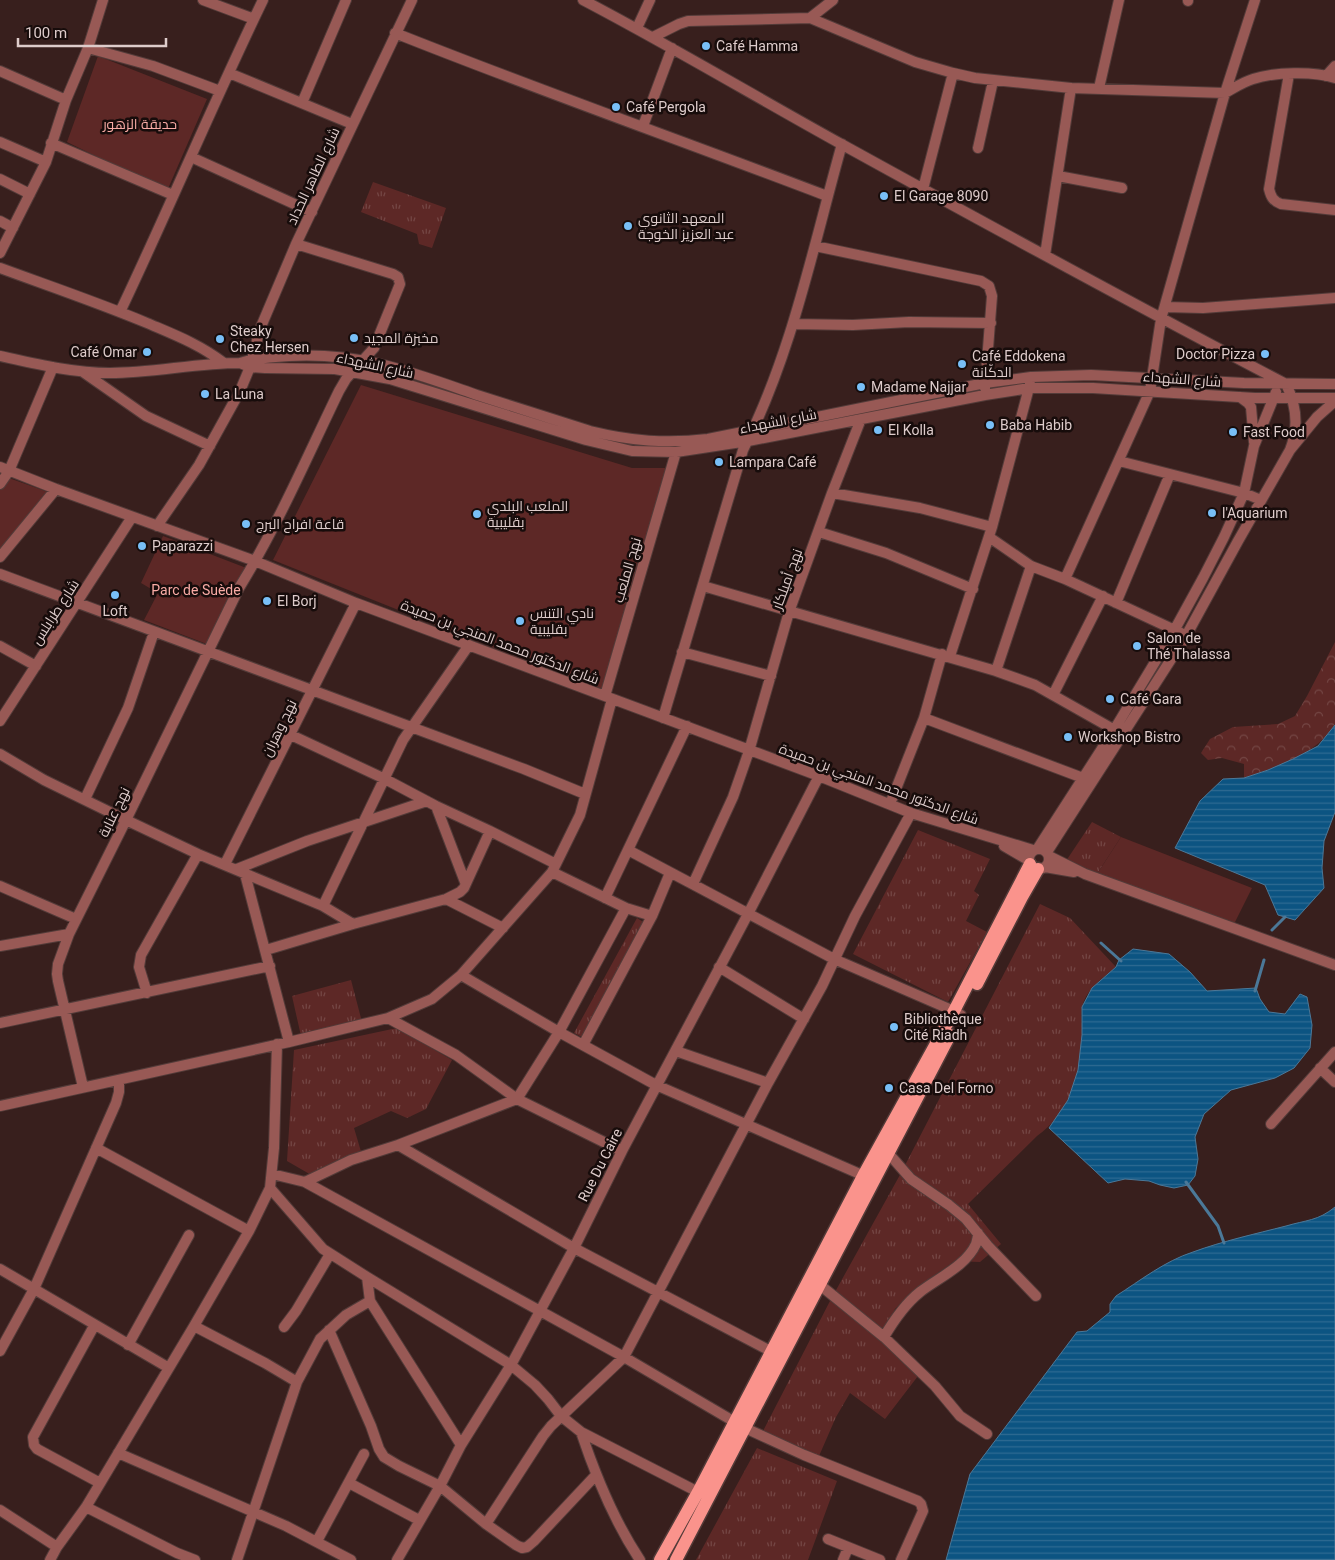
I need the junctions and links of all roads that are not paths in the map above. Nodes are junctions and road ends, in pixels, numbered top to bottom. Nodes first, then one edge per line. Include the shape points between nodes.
1 (103, 0) edge
2 (203, 0) edge
3 (263, 0) edge
4 (346, 0) edge
5 (412, 0) edge
6 (583, 0) edge
7 (650, 0) edge
8 (833, 0) edge
9 (1115, 0) edge
10 (1255, 0) edge
11 (810, 18) junction
12 (254, 19) junction
13 (637, 28) junction
14 (395, 33) junction
15 (653, 37) junction
16 (88, 48) junction
17 (672, 48) junction
18 (1335, 66) edge
19 (0, 71) edge
20 (228, 73) junction
21 (953, 73) junction
22 (1289, 74) junction
23 (1331, 77) edge
24 (993, 81) junction
25 (1071, 88) junction
26 (1099, 88) junction
27 (220, 91) junction
28 (1225, 93) junction
29 (66, 100) junction
30 (302, 103) junction
31 (352, 124) junction
32 (643, 126) junction
33 (0, 142) edge
34 (51, 143) junction
35 (842, 144) junction
36 (978, 148) dead end
37 (191, 158) junction
38 (46, 162) junction
39 (1058, 176) junction
40 (0, 179) edge
41 (1122, 188) dead end
42 (923, 189) junction
43 (30, 194) junction
44 (173, 195) junction
45 (827, 196) junction
46 (1335, 210) edge
47 (312, 212) junction
48 (0, 221) edge
49 (13, 228) junction
50 (296, 244) junction
51 (815, 246) junction
52 (0, 253) edge
53 (1045, 255) junction
54 (0, 268) edge
55 (1335, 298) edge
56 (1165, 307) junction
57 (120, 312) junction
58 (1161, 319) junction
59 (990, 323) junction
60 (793, 324) junction
61 (0, 356) edge
62 (363, 360) junction
63 (224, 363) junction
64 (247, 363) junction
65 (53, 367) junction
66 (353, 371) junction
67 (82, 372) junction
68 (1031, 377) junction
69 (1125, 378) junction
70 (1153, 378) junction
71 (985, 383) junction
72 (1282, 384) junction
73 (1335, 384) edge
74 (1030, 388) junction
75 (1123, 389) junction
76 (1150, 391) junction
77 (985, 395) junction
78 (1240, 397) junction
79 (1275, 398) junction
80 (1293, 398) junction
81 (1335, 399) edge
82 (860, 419) junction
83 (755, 428) junction
84 (633, 440) junction
85 (748, 441) junction
86 (210, 446) junction
87 (1254, 446) junction
88 (1290, 450) junction
89 (632, 451) junction
90 (676, 452) junction
91 (1119, 461) junction
92 (5, 469) edge
93 (1170, 474) junction
94 (0, 484) edge
95 (56, 489) junction
96 (1244, 492) junction
97 (832, 493) junction
98 (1261, 500) junction
99 (132, 516) junction
100 (157, 526) junction
101 (819, 532) junction
102 (991, 532) junction
103 (0, 557) edge
104 (255, 561) junction
105 (1031, 566) junction
106 (0, 574) edge
107 (1065, 579) junction
108 (703, 586) junction
109 (973, 589) junction
110 (1103, 596) junction
111 (77, 603) junction
112 (356, 603) junction
113 (1116, 603) junction
114 (789, 612) junction
115 (1175, 630) junction
116 (154, 632) junction
117 (1186, 636) junction
118 (469, 645) junction
119 (0, 646) edge
120 (209, 651) junction
121 (682, 652) junction
122 (946, 655) junction
123 (36, 666) junction
124 (996, 670) junction
125 (771, 676) junction
126 (313, 690) junction
127 (1053, 695) junction
128 (609, 698) junction
129 (663, 718) junction
130 (924, 718) junction
131 (0, 721) edge
132 (687, 726) junction
133 (410, 728) junction
134 (1119, 732) junction
135 (291, 735) junction
136 (749, 751) junction
137 (0, 754) edge
138 (819, 776) junction
139 (1083, 778) junction
140 (385, 779) junction
141 (585, 794) junction
142 (85, 799) junction
143 (431, 803) junction
144 (890, 804) junction
145 (911, 813) junction
146 (126, 820) junction
147 (362, 824) junction
148 (490, 831) junction
149 (628, 850) junction
150 (198, 854) junction
151 (1039, 858) junction
152 (225, 864) junction
153 (554, 868) junction
154 (241, 872) junction
155 (670, 873) junction
156 (466, 882) junction
157 (693, 884) junction
158 (0, 886) edge
159 (605, 898) junction
160 (446, 899) junction
161 (323, 906) junction
162 (626, 908) junction
163 (748, 914) junction
164 (652, 916) junction
165 (76, 919) junction
166 (353, 924) junction
167 (503, 928) junction
168 (69, 934) junction
169 (0, 946) edge
170 (266, 950) junction
171 (834, 959) junction
172 (1335, 965) edge
173 (270, 966) junction
174 (719, 967) junction
175 (461, 975) junction
176 (147, 993) junction
177 (64, 1010) junction
178 (957, 1013) junction
179 (388, 1018) junction
180 (804, 1019) junction
181 (0, 1023) edge
182 (559, 1032) junction
183 (289, 1042) junction
184 (277, 1044) junction
185 (582, 1045) junction
186 (676, 1051) junction
187 (1335, 1052) edge
188 (1320, 1068) junction
189 (119, 1080) junction
190 (1335, 1082) edge
191 (768, 1083) junction
192 (656, 1085) junction
193 (83, 1088) junction
194 (517, 1099) junction
195 (0, 1106) edge
196 (1271, 1124) dead end
197 (746, 1125) junction
198 (398, 1145) junction
199 (96, 1148) junction
200 (622, 1151) junction
201 (889, 1154) junction
202 (272, 1174) junction
203 (863, 1176) junction
204 (875, 1181) junction
205 (305, 1182) junction
206 (270, 1188) junction
207 (249, 1231) junction
208 (978, 1233) junction
209 (189, 1235) dead end
210 (574, 1248) junction
211 (330, 1254) junction
212 (0, 1270) edge
213 (367, 1277) junction
214 (820, 1285) junction
215 (34, 1289) junction
216 (659, 1294) junction
217 (1036, 1296) dead end
218 (370, 1301) junction
219 (540, 1311) junction
220 (94, 1326) junction
221 (194, 1326) junction
222 (284, 1327) dead end
223 (329, 1330) junction
224 (884, 1337) junction
225 (128, 1345) junction
226 (0, 1350) edge
227 (770, 1352) junction
228 (624, 1357) junction
229 (783, 1358) junction
230 (511, 1365) junction
231 (169, 1368) junction
232 (297, 1382) junction
233 (561, 1416) junction
234 (734, 1421) junction
235 (745, 1428) junction
236 (581, 1432) junction
237 (987, 1434) dead end
238 (460, 1445) junction
239 (118, 1453) junction
240 (364, 1454) dead end
241 (595, 1476) junction
242 (100, 1483) junction
243 (349, 1483) junction
244 (440, 1486) junction
245 (704, 1495) junction
246 (86, 1507) junction
247 (0, 1510) edge
248 (254, 1512) junction
249 (418, 1520) junction
250 (486, 1524) junction
251 (828, 1539) dead end
252 (317, 1541) junction
253 (57, 1547) junction
254 (848, 1548) junction
255 (175, 1557) edge
256 (50, 1560) edge
257 (194, 1560) edge
258 (237, 1560) edge
259 (351, 1560) edge
260 (396, 1560) edge
261 (640, 1560) edge
262 (660, 1560) edge
263 (676, 1560) edge
264 (844, 1560) edge
265 (880, 1560) edge
266 (901, 1560) edge

1 - 16 street
2 - 12 street
3 - 12 street
4 - 30 street
5 - 14 street, شارع الطاهر الحداد
6 - 13 street
7 - 13 street
8 - 11 street
9 - 26 street
10 - 28 street
11 - 15 street via 688,21
11 - 21 street via 915,62
12 - 20 street
13 - 15 street
14 - 31 street, شارع الطاهر الحداد
14 - 32 street via 581,106
15 - 17 street
16 - 27 street via 153,66
16 - 29 street
17 - 32 street
17 - 35 street
18 - 23 street
19 - 29 street
20 - 27 street
20 - 30 street
21 - 24 street
21 - 42 street
22 - 23 street
22 - 28 street via 1255,78
22 - 46 street via 1270,194 1275,202 1281,204
24 - 25 street
24 - 36 street
25 - 26 street
25 - 39 street
26 - 28 street
27 - 37 street
28 - 56 street
29 - 34 street
30 - 31 street
31 - 47 street, شارع الطاهر الحداد
32 - 45 street
33 - 38 street
34 - 38 street
34 - 44 street
35 - 42 street
35 - 45 street
37 - 44 street
37 - 47 street
38 - 43 street
39 - 41 street
39 - 53 street
40 - 43 street
42 - 53 street
43 - 49 street
44 - 57 street
45 - 51 street
47 - 50 street, شارع الطاهر الحداد
48 - 49 street
49 - 52 street
50 - 62 street, نهج عنابة via 398,277 400,284 379,338
50 - 64 street, شارع الطاهر الحداد
51 - 59 street via 981,281 991,290
51 - 60 street
53 - 58 street
54 - 57 street
55 - 56 street via 1203,308
56 - 58 street
57 - 63 street via 192,342
58 - 70 street
58 - 72 street
59 - 60 street
59 - 71 street
60 - 83 street
61 - 65 street
62 - 64 street, شارع الشهداء via 308,355
62 - 66 street, نهج عنابة
62 - 84 street, شارع الشهداء via 590,431
63 - 64 street
63 - 67 street via 110,373
64 - 66 street, شارع الشهداء
64 - 86 street, شارع الطاهر الحداد via 240,391
65 - 67 street
65 - 92 street
66 - 89 street, شارع الشهداء via 390,379 586,440
66 - 104 street, نهج عنابة via 339,391
67 - 86 street via 146,416
68 - 69 street, شارع الشهداء via 1091,375
68 - 71 street, شارع الشهداء
68 - 74 street
69 - 70 street, شارع الشهداء
69 - 75 street
70 - 72 street, شارع الشهداء
70 - 76 street
71 - 77 street
71 - 83 street, شارع الشهداء
72 - 73 street, شارع الشهداء
72 - 79 street
72 - 80 street
74 - 75 street, شارع الشهداء
74 - 77 street, شارع الشهداء
74 - 102 street
75 - 76 street, شارع الشهداء
76 - 78 street, شارع الشهداء
76 - 91 street
77 - 82 street, شارع الشهداء
78 - 79 street, شارع الشهداء
78 - 87 street via 1251,407
79 - 80 street, شارع الشهداء
79 - 87 street
80 - 81 street, شارع الشهداء
80 - 88 street via 1296,430
81 - 88 street
82 - 85 street, شارع الشهداء
82 - 97 street, نهج أميلكار
83 - 84 street, شارع الشهداء via 683,442
83 - 85 street
84 - 89 street
85 - 90 street, شارع الشهداء
85 - 108 street
86 - 100 street, شارع الطاهر الحداد
87 - 96 street
88 - 98 street
89 - 90 street, شارع الشهداء
90 - 128 street, نهج الملعب
91 - 93 street
91 - 107 street
92 - 94 street
92 - 95 street, شارع الدكتور محمد المنجي بن حميدة
93 - 96 street
93 - 113 street
95 - 99 street, شارع الدكتور محمد المنجي بن حميدة
95 - 103 street
96 - 98 street
96 - 115 street
97 - 101 street, نهج أميلكار
97 - 102 street via 920,508
98 - 117 street
99 - 100 street, شارع الدكتور محمد المنجي بن حميدة
99 - 111 street, شارع طرابلس
100 - 104 street, شارع الدكتور محمد المنجي بن حميدة
101 - 109 street via 886,553
101 - 114 street, نهج أميلكار
102 - 105 street
102 - 109 street
104 - 112 street, شارع الدكتور محمد المنجي بن حميدة
104 - 120 street, نهج عنابة via 238,588
105 - 107 street
105 - 124 street
106 - 111 street
107 - 110 street
108 - 114 street
108 - 121 street
109 - 122 street
110 - 113 street
110 - 127 street
111 - 116 street
111 - 123 street, شارع طرابلس
112 - 118 street, شارع الدكتور محمد المنجي بن حميدة
112 - 126 street, نهج وهران
113 - 115 street
114 - 122 street
114 - 125 street, نهج أميلكار
115 - 117 street
115 - 134 street
116 - 120 street
116 - 142 street via 128,708
117 - 134 street
118 - 128 street, شارع الدكتور محمد المنجي بن حميدة
118 - 133 street
119 - 123 street
120 - 126 street
120 - 146 street, نهج عنابة
121 - 125 street
121 - 129 street
122 - 124 street
122 - 130 street
123 - 131 street, شارع طرابلس
124 - 127 street
125 - 136 street, نهج أميلكار
126 - 133 street
126 - 135 street, نهج وهران
127 - 134 street
128 - 129 street, شارع الدكتور محمد المنجي بن حميدة
128 - 141 street, نهج الملعب
129 - 132 street, شارع الدكتور محمد المنجي بن حميدة
130 - 139 street
130 - 144 street
132 - 136 street, شارع الدكتور محمد المنجي بن حميدة
132 - 149 street
133 - 140 street
133 - 141 street
134 - 139 street
134 - 151 street
135 - 140 street
135 - 152 street, نهج وهران
136 - 138 street, شارع الدكتور محمد المنجي بن حميدة
136 - 157 street, نهج أميلكار via 733,797
137 - 142 street
138 - 144 street, شارع الدكتور محمد المنجي بن حميدة
138 - 163 street, Rue Du Caire
139 - 151 street
140 - 143 street
140 - 147 street
141 - 153 street, نهج الملعب via 580,815
142 - 146 street
143 - 147 street
143 - 148 street
143 - 156 street
144 - 145 street, شارع الدكتور محمد المنجي بن حميدة
145 - 151 street, شارع الدكتور محمد المنجي بن حميدة
145 - 171 street
146 - 150 street
146 - 165 street, نهج عنابة
147 - 154 street via 307,841
147 - 161 street
148 - 153 street
148 - 156 street
149 - 155 street
149 - 159 street
150 - 152 street
150 - 176 street via 141,955 139,967
151 - 172 street
151 - 178 main road
152 - 154 street
153 - 159 street
153 - 167 street, نهج الملعب
154 - 161 street
154 - 170 street
155 - 157 street
155 - 164 street
156 - 160 street via 460,892
157 - 163 street
158 - 165 street
159 - 162 street
160 - 166 street
160 - 167 street
161 - 166 street
162 - 164 street
162 - 182 street
163 - 171 street
163 - 174 street, Rue Du Caire
164 - 185 street
165 - 168 street, نهج عنابة
166 - 170 street
167 - 175 street, نهج الملعب
168 - 169 street
168 - 177 street, نهج عنابة via 57,974
170 - 173 street
171 - 178 street
171 - 180 street
173 - 176 street
173 - 183 street
174 - 180 street
174 - 186 street, Rue Du Caire
175 - 179 street, نهج الملعب via 432,1000
175 - 182 street
176 - 177 street
177 - 181 street
177 - 193 street, نهج عنابة
178 - 201 main road
178 - 203 main road
179 - 183 street, نهج الملعب
179 - 194 street via 456,1055
180 - 191 street
182 - 185 street
182 - 194 street
183 - 184 street, نهج الملعب
184 - 189 street, نهج الملعب
184 - 202 street
185 - 192 street
186 - 191 street
186 - 192 street, Rue Du Caire
187 - 188 street
188 - 190 street
188 - 196 street
189 - 193 street, نهج الملعب
189 - 199 street via 116,1103
191 - 197 street
192 - 197 street
192 - 200 street, Rue Du Caire
193 - 195 street, نهج الملعب
194 - 198 street
194 - 200 street
197 - 203 street
197 - 216 street
198 - 205 street via 351,1160
198 - 210 street
199 - 207 street
199 - 215 street
200 - 210 street, Rue Du Caire
201 - 204 main road
201 - 208 street via 911,1179 953,1208
202 - 205 street
202 - 206 street
203 - 204 street
203 - 227 main road
204 - 214 main road
205 - 219 street
206 - 207 street
206 - 211 street
207 - 221 street
208 - 217 street
208 - 224 street via 976,1244 964,1259 919,1292
209 - 225 street
210 - 216 street
210 - 219 street, Rue Du Caire
211 - 213 street
211 - 222 street
212 - 215 street
213 - 218 street
213 - 230 street
214 - 224 street
214 - 229 main road
215 - 220 street
215 - 226 street
216 - 227 street
216 - 228 street
218 - 223 street
218 - 238 street
219 - 228 street
219 - 230 street, Rue Du Caire
220 - 225 street
220 - 242 street via 33,1441 37,1449
221 - 231 street
221 - 232 street
223 - 232 street
223 - 244 street via 384,1457
224 - 237 street via 935,1386 960,1416
225 - 231 street
227 - 229 street
227 - 234 main road
228 - 233 street
228 - 234 street
229 - 235 main road
230 - 233 street via 535,1385
230 - 238 street, Rue Du Caire
231 - 239 street
232 - 248 street
233 - 236 street
233 - 250 street via 543,1436
234 - 235 street
234 - 245 main road
235 - 245 main road
235 - 266 street via 918,1500 923,1511
236 - 241 street
236 - 245 street
238 - 244 street, Rue Du Caire
239 - 242 street
239 - 248 street
240 - 243 street
241 - 250 street via 527,1547 516,1545
241 - 261 street
242 - 246 street
243 - 249 street
243 - 252 street
244 - 249 street, Rue Du Caire
244 - 250 street
245 - 262 main road
245 - 263 main road
246 - 253 street
246 - 255 street
247 - 253 street
248 - 252 street
248 - 258 street
249 - 260 street, Rue Du Caire
251 - 254 street
252 - 259 street
253 - 256 street
254 - 264 street
254 - 265 street
255 - 257 street

